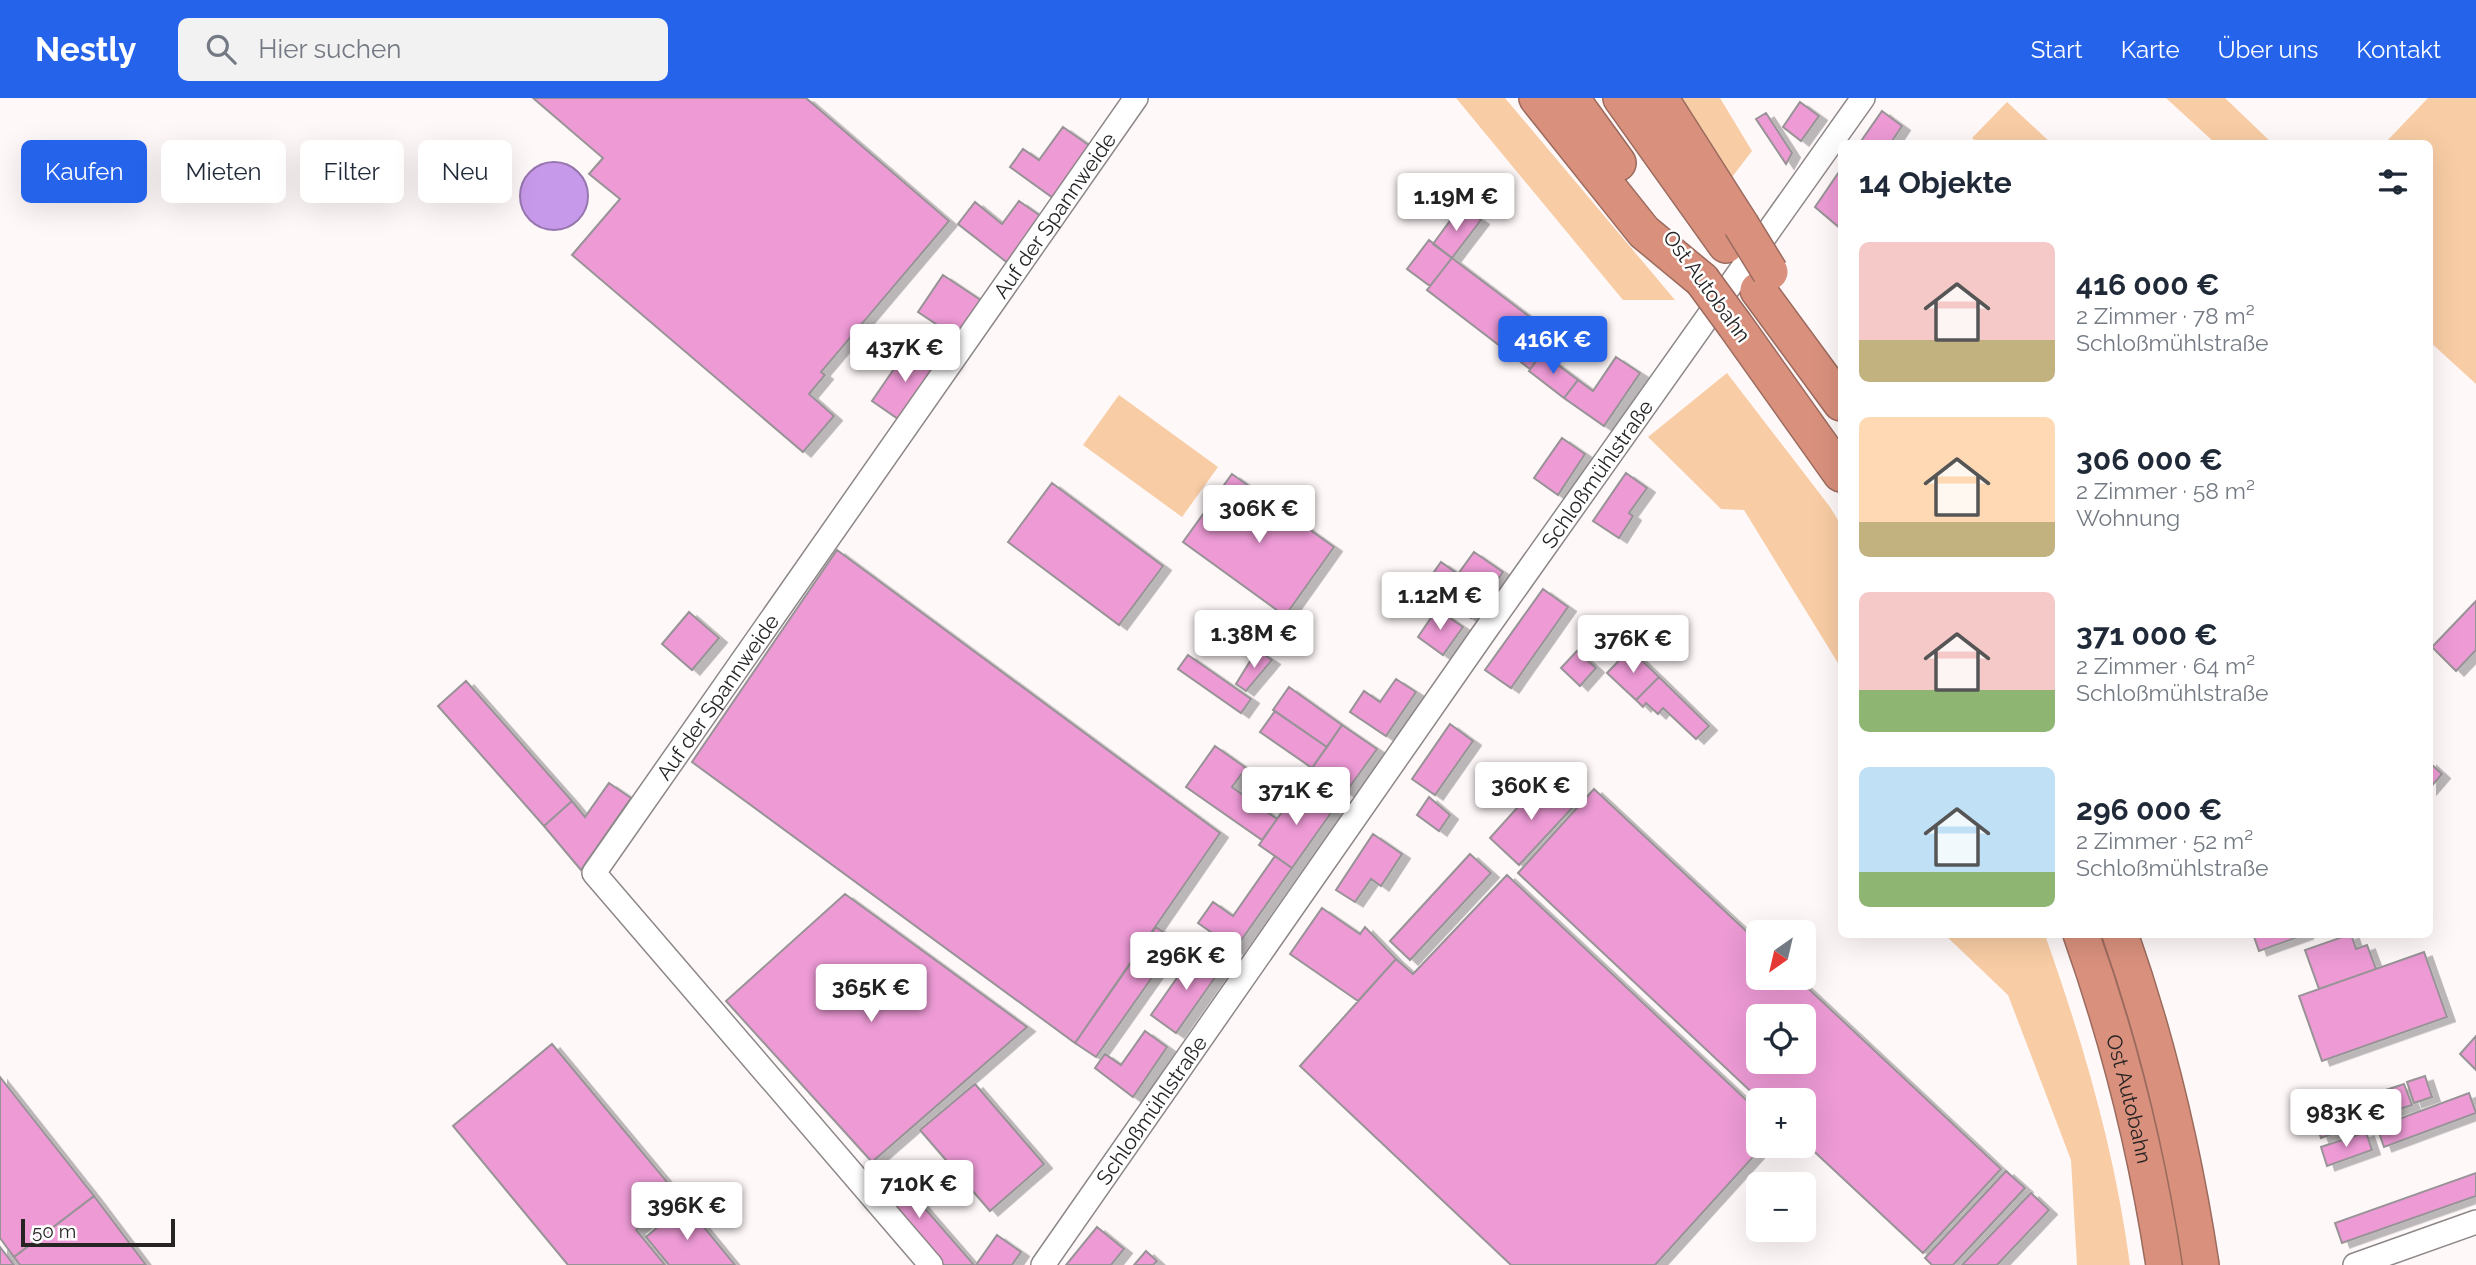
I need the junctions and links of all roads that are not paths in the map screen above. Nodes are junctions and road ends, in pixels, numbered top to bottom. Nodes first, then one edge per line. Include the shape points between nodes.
1 (1136, 98) edge
2 (1537, 98) edge
3 (1571, 98) edge
4 (1621, 98) edge
5 (1660, 98) edge
6 (1863, 98) edge
7 (1733, 235) junction
8 (1702, 280) junction
9 (1838, 399) edge
10 (1838, 470) edge
11 (2082, 938) edge
12 (2121, 938) edge
13 (2476, 1222) edge
14 (931, 1265) edge
15 (1043, 1265) edge
16 (2164, 1265) edge
17 (2201, 1265) edge
18 (2354, 1265) edge

1 - 14 street, Auf der Spannweide via 594,873
2 - 8 highway via 1643,232
3 - 8 highway, Ost Autobahn
4 - 7 highway, Ost Autobahn
5 - 7 highway
6 - 15 street, Schloßmühlstraße
7 - 9 highway, Ost Autobahn
8 - 10 highway, Ost Autobahn, bridge
11 - 16 highway, Ost Autobahn via 2122,1067
12 - 17 highway, Ost Autobahn via 2171,1109
13 - 18 street

